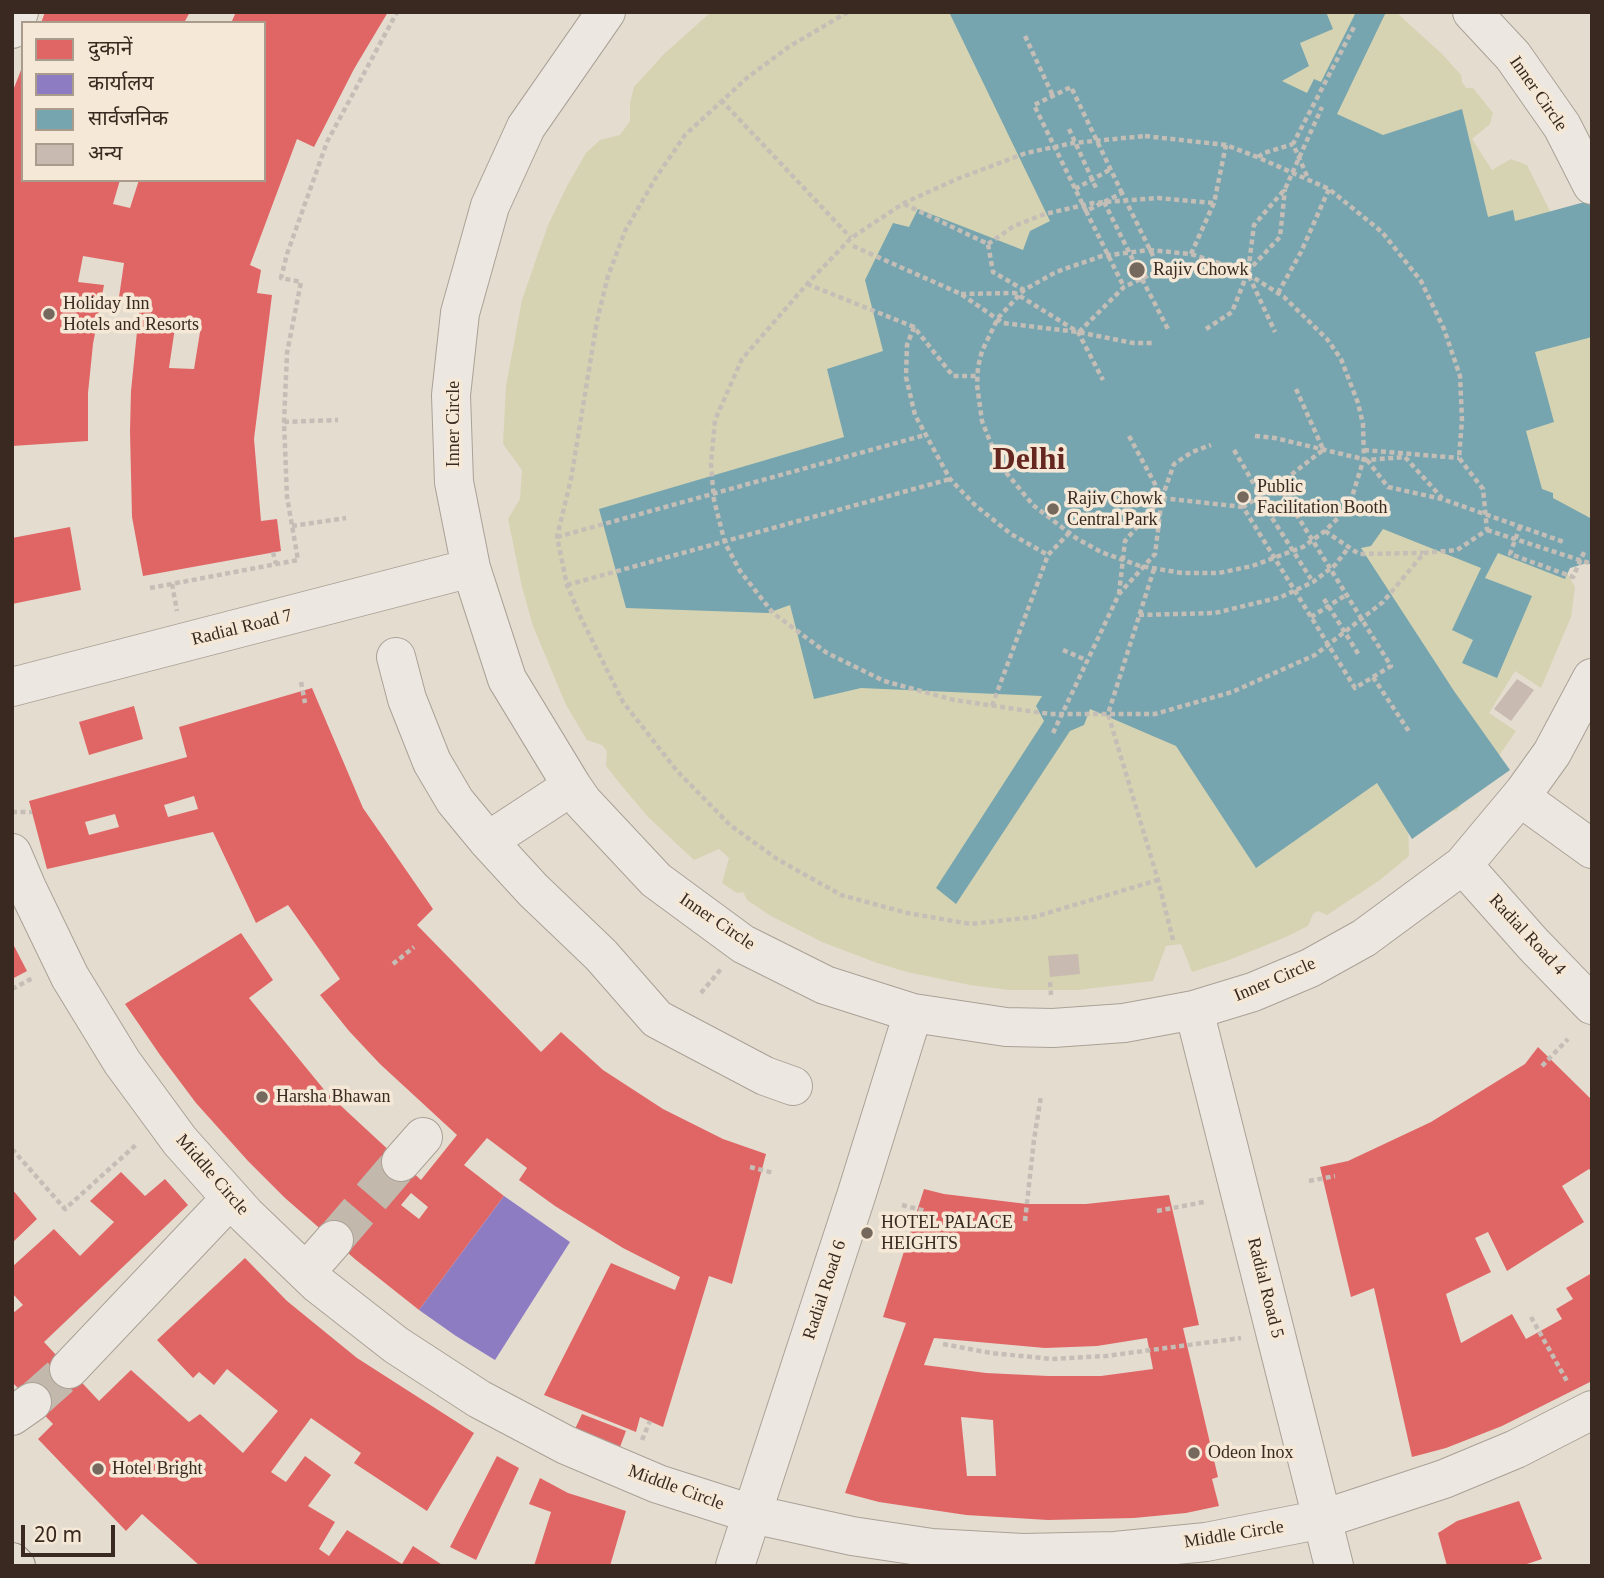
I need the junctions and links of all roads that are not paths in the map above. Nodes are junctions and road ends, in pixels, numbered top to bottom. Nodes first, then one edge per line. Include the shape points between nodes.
1 (19, 12) edge
2 (606, 12) edge
3 (1472, 12) edge
4 (12, 29) edge
5 (1589, 174) edge
6 (471, 568) junction
7 (396, 657) dead end
8 (1592, 678) edge
9 (12, 687) edge
10 (572, 786) junction
11 (1520, 797) junction
12 (488, 841) junction
13 (1592, 849) edge
14 (12, 853) edge
15 (1463, 865) junction
16 (1592, 1005) edge
17 (1194, 1010) junction
18 (913, 1013) junction
19 (793, 1086) dead end
20 (231, 1198) junction
21 (334, 1240) tunnel mouth
22 (306, 1272) junction
23 (69, 1369) tunnel mouth
24 (1580, 1397) edge
25 (752, 1514) junction
26 (1323, 1519) junction
27 (12, 1562) edge
28 (16, 1566) edge
29 (736, 1566) edge
30 (1334, 1566) edge

1 - 4 street
2 - 6 street, Inner Circle via 526,127 490,206 460,313 451,395 454,482
3 - 5 street, Inner Circle via 1513,55
6 - 9 street, Radial Road 7
6 - 10 street, Inner Circle via 507,679
7 - 12 street via 432,762
8 - 11 street, Inner Circle via 1552,752
10 - 12 street
10 - 18 street, Inner Circle via 656,880 743,943 825,985
11 - 13 street
11 - 15 street, Inner Circle
12 - 19 street via 657,1019
14 - 20 street, Middle Circle via 70,977 122,1062 180,1141
15 - 16 street, Radial Road 4
15 - 17 street, Inner Circle via 1364,938 1310,968
17 - 18 street, Inner Circle via 1124,1024 1053,1028 1006,1027
17 - 26 street, Radial Road 5
18 - 25 street, Radial Road 6
20 - 22 street, Middle Circle
20 - 23 street
21 - 22 street
22 - 25 street, Middle Circle via 396,1345 479,1399 579,1451 657,1484
24 - 26 street, Middle Circle via 1516,1449 1444,1479
25 - 26 street, Middle Circle via 932,1548 1023,1553 1115,1551 1199,1542
25 - 29 street, Radial Road 6
26 - 30 street, Radial Road 5
27 - 28 main road

